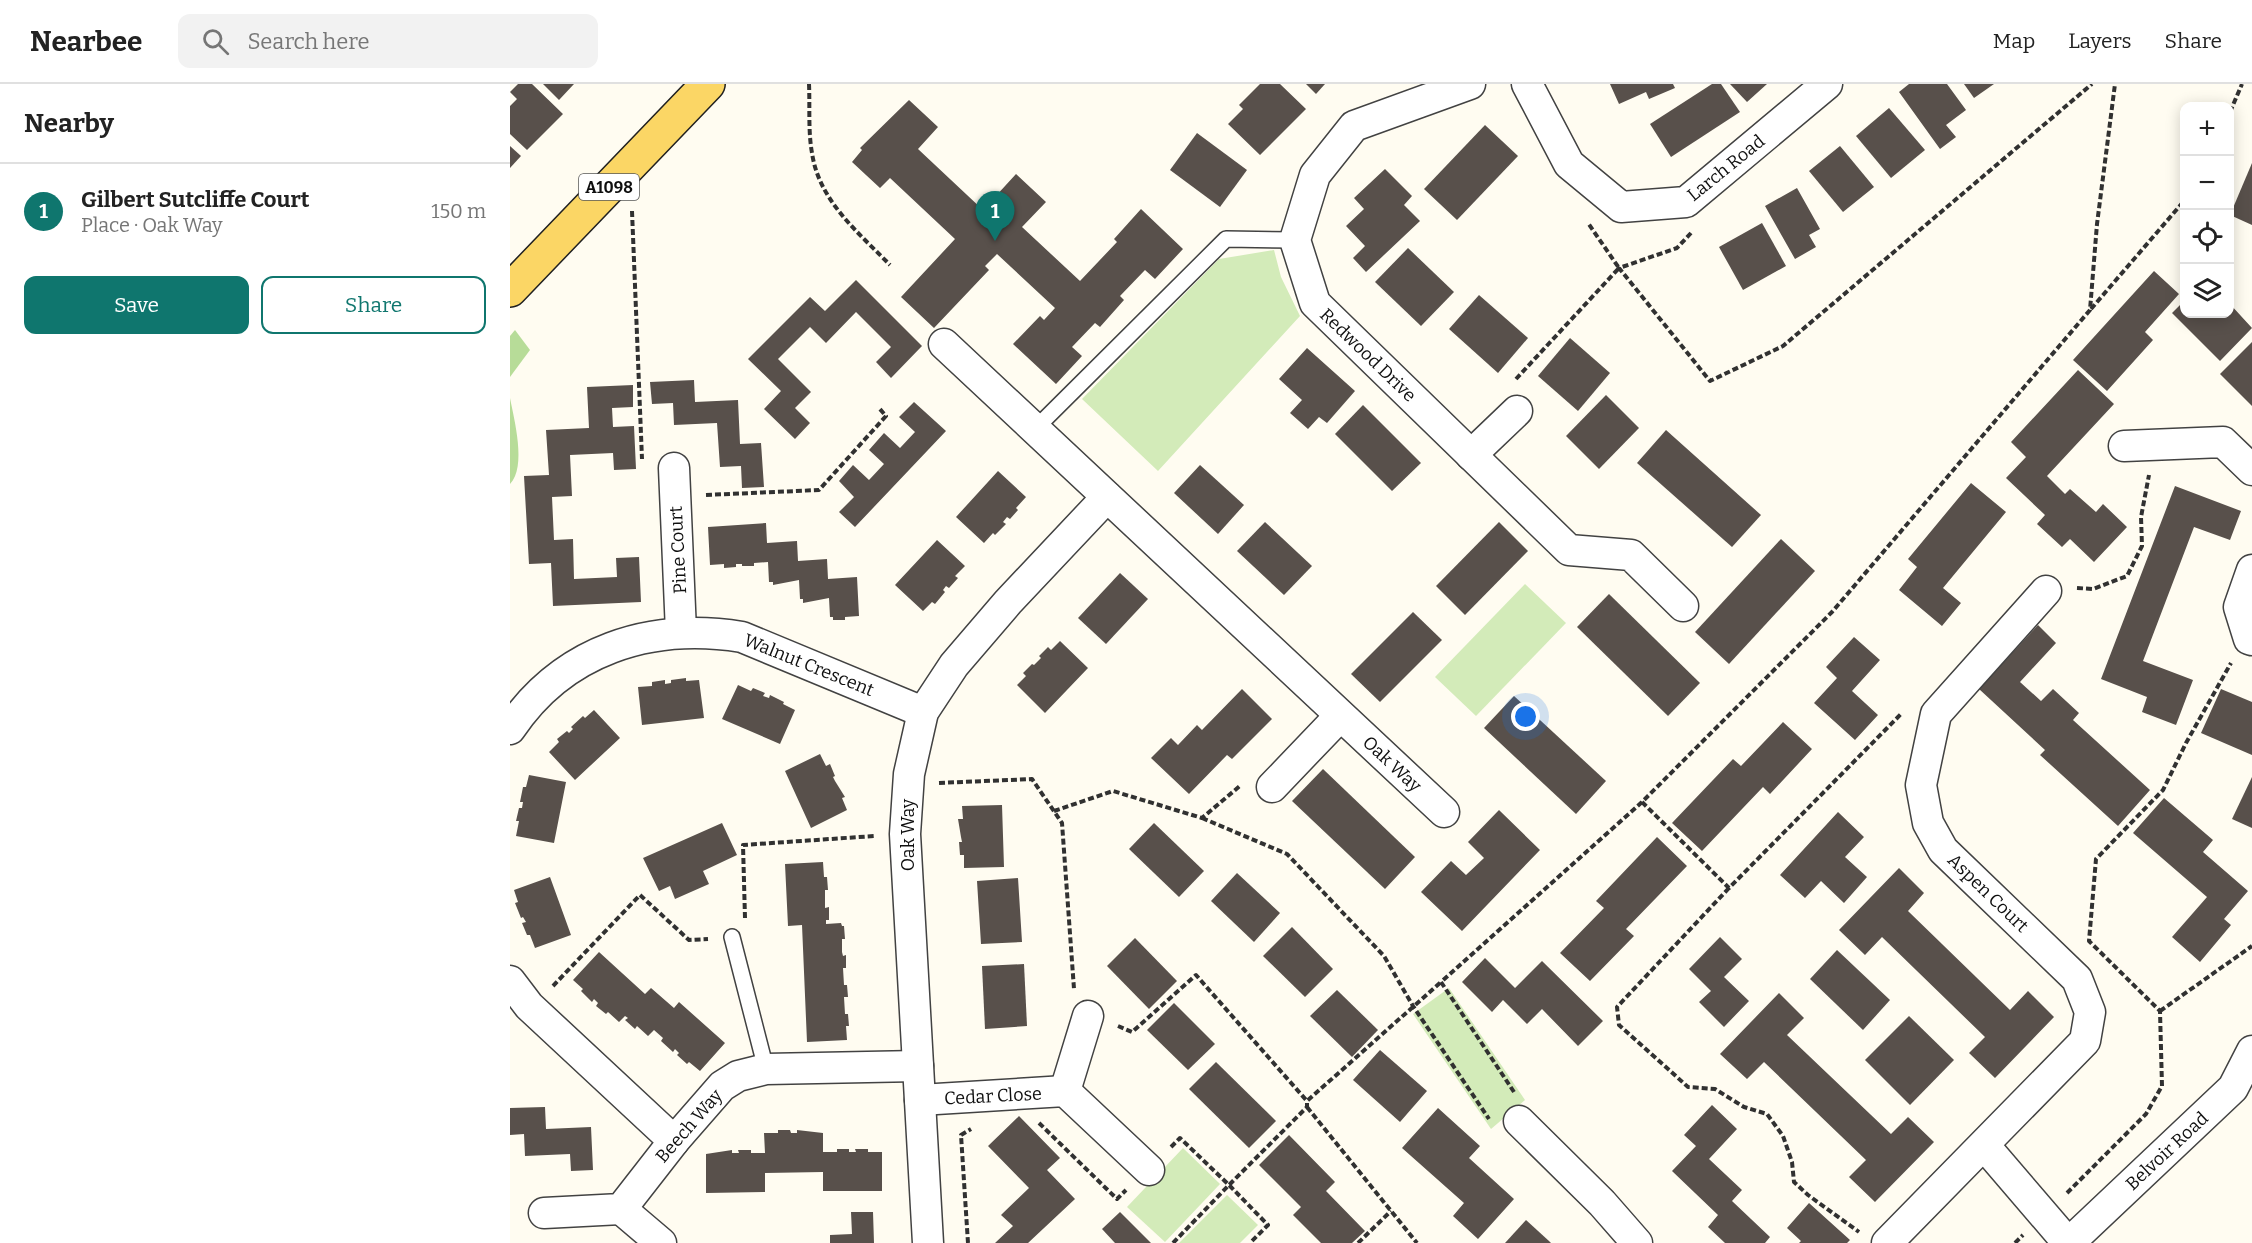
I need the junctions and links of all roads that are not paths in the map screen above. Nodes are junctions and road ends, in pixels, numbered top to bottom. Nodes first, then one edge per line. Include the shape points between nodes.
1 (708, 84) edge
2 (1470, 84) edge
3 (1527, 84) edge
4 (1827, 84) edge
5 (1295, 240) junction
6 (510, 290) edge
7 (944, 344) dead end
8 (1517, 411) road end
9 (1035, 429) junction
10 (2124, 446) dead end
11 (1471, 455) junction
12 (674, 468) road end
13 (2252, 470) edge
14 (1107, 497) junction
15 (2252, 570) edge
16 (2046, 591) road end
17 (1683, 606) dead end
18 (681, 632) junction
19 (2250, 636) edge
20 (923, 712) junction
21 (1340, 716) junction
22 (510, 729) edge
23 (1272, 787) road end
24 (1444, 812) dead end
25 (732, 937) road end
26 (510, 981) edge
27 (1088, 1016) road end
28 (2252, 1051) edge
29 (918, 1066) junction
30 (766, 1069) junction
31 (1065, 1091) junction
32 (920, 1100) junction
33 (1520, 1121) road end
34 (674, 1141) junction
35 (1984, 1145) junction
36 (1149, 1170) road end
37 (621, 1209) junction
38 (544, 1213) dead end
39 (1876, 1240) edge
40 (661, 1243) edge
41 (928, 1243) edge
42 (1637, 1243) edge
43 (2068, 1243) edge

1 - 6 main road, A1098
2 - 5 street via 1354,126 1315,175
3 - 4 street, Larch Road via 1569,164 1621,207 1686,202
5 - 9 lane via 1226,239
5 - 11 street, Redwood Drive via 1315,303
7 - 9 street, Oak Way
8 - 11 street
9 - 14 street, Oak Way
10 - 13 street via 2223,442
11 - 17 street, Redwood Drive via 1569,550 1631,555
12 - 18 street, Pine Court
14 - 20 street, Oak Way via 954,665
14 - 21 street, Oak Way
15 - 19 street via 2239,607
16 - 35 street, Aspen Court via 1936,714 1922,785 1928,823 1943,850 2077,979 2090,1012 2085,1041
18 - 20 street, Walnut Crescent via 742,637
18 - 22 street, Walnut Crescent via 636,639 593,655 554,680 521,712
20 - 29 street, Oak Way via 908,784 905,834
21 - 23 street
21 - 24 street, Oak Way
25 - 30 lane
26 - 34 street via 532,1009
27 - 31 street, Cedar Close
28 - 43 street, Belvoir Road via 2234,1088
29 - 30 street, Beech Way
29 - 32 street, Oak Way
30 - 34 street, Beech Way via 738,1076 722,1086
31 - 32 street, Cedar Close
31 - 36 street, Cedar Close
32 - 41 street, Oak Way
33 - 42 street
34 - 37 street, Beech Way
35 - 39 street, Aspen Court
35 - 43 street
37 - 38 street
37 - 40 street

